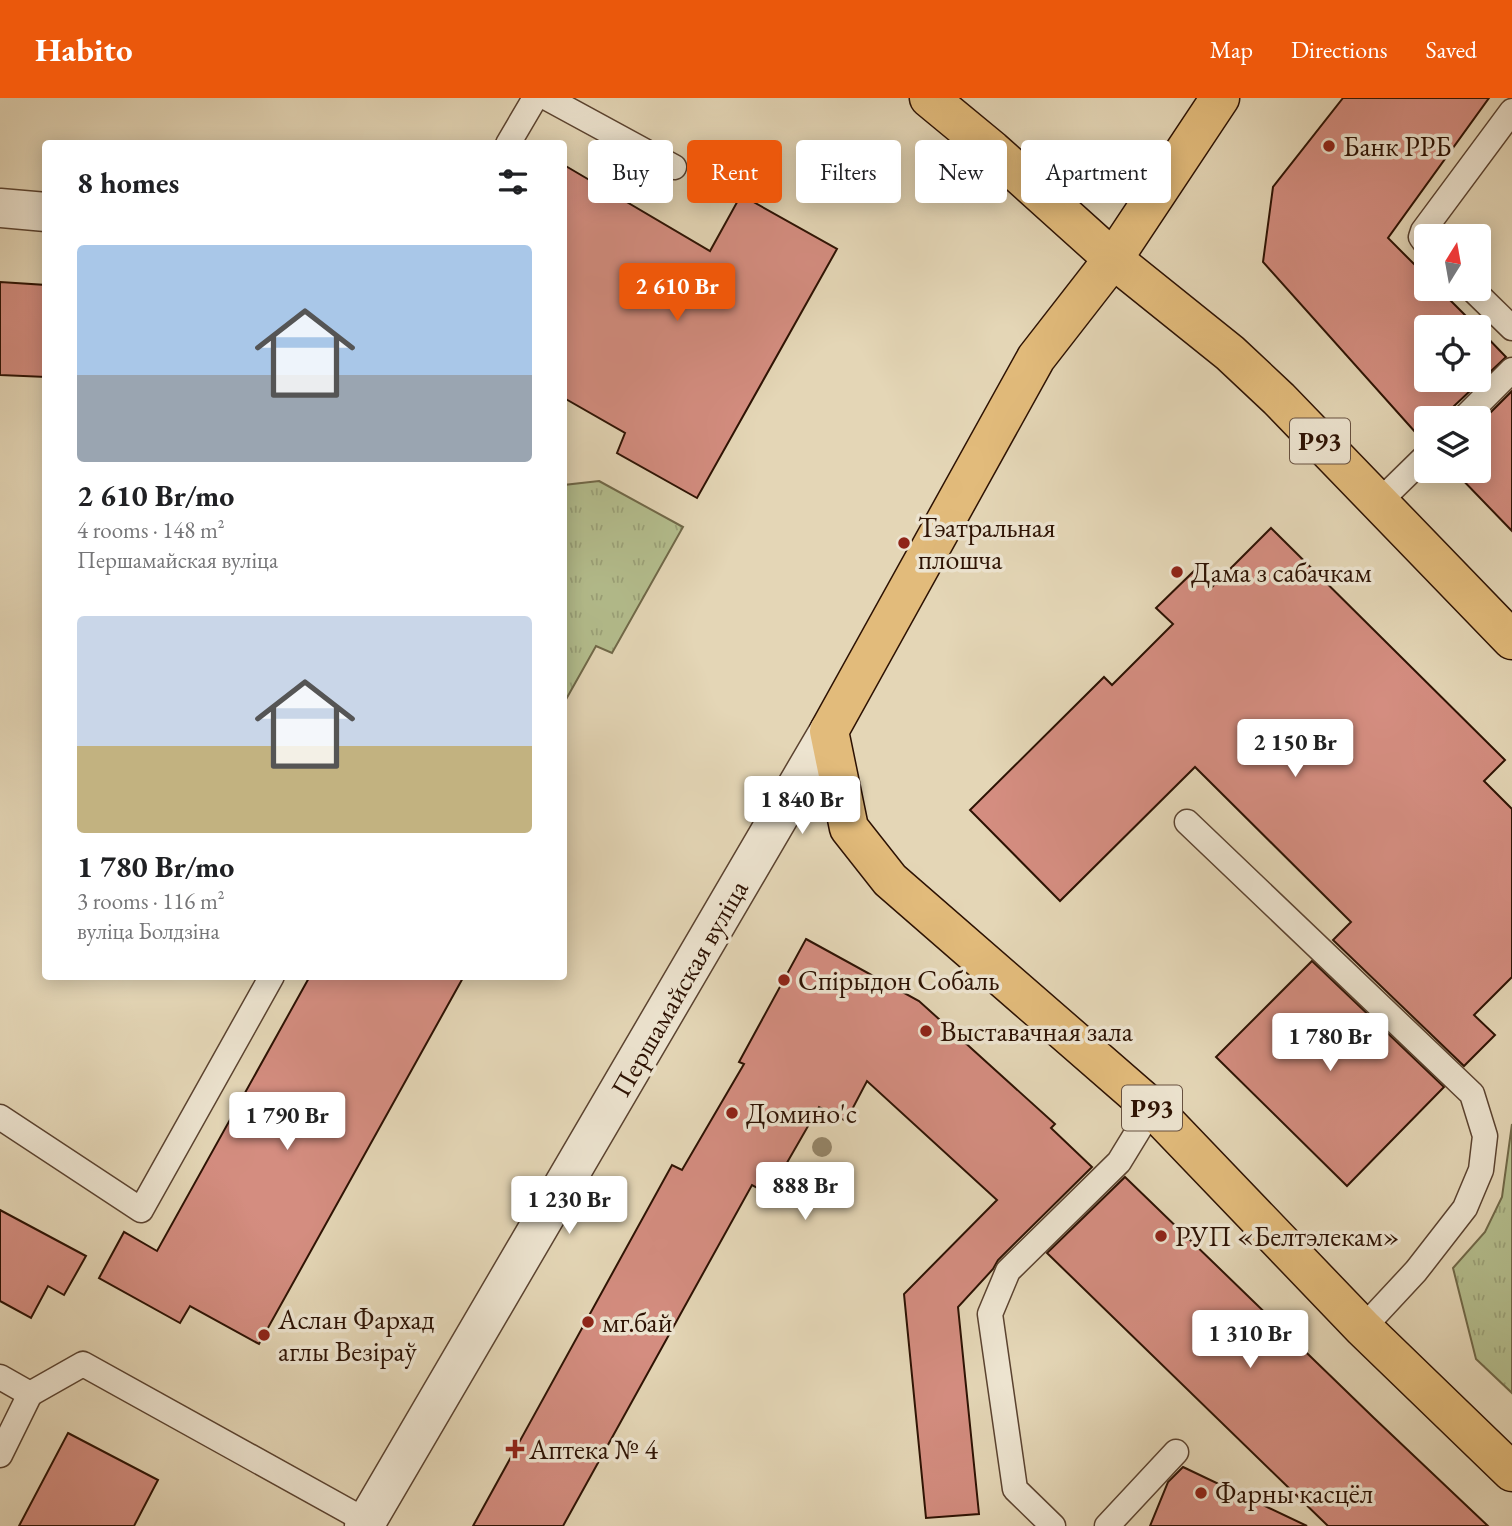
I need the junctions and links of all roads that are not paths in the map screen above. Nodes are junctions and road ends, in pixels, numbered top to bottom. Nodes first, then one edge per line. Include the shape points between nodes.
1 (535, 98) edge
2 (547, 98) edge
3 (929, 98) edge
4 (1220, 98) edge
5 (1512, 111) edge
6 (510, 140) edge
7 (674, 167) dead end
8 (0, 208) edge
9 (42, 212) edge
10 (1428, 224) edge
11 (1113, 258) junction
12 (1484, 301) edge
13 (1512, 328) edge
14 (1512, 370) edge
15 (1476, 406) edge
16 (1414, 468) edge
17 (1380, 501) junction
18 (1512, 639) edge
19 (829, 731) junction
20 (1187, 822) dead end
21 (270, 980) edge
22 (1152, 1108) junction
23 (0, 1117) edge
24 (1363, 1328) junction
25 (0, 1377) edge
26 (30, 1394) junction
27 (1176, 1452) dead end
28 (0, 1455) edge
29 (1512, 1472) edge
30 (366, 1524) edge
31 (1053, 1526) edge
32 (1107, 1526) edge

1 - 6 lane
2 - 7 lane
3 - 11 main road
4 - 11 main road, Першамайская вуліца
5 - 10 lane
8 - 9 street
11 - 17 main road, Р93 via 1230,353
11 - 19 main road, Першамайская вуліца via 1036,358
12 - 13 lane
14 - 15 lane
16 - 17 lane
17 - 18 main road, Р93
19 - 22 main road, Р93 via 849,828 890,880
19 - 30 street, Першамайская вуліца
20 - 24 lane via 1472,1094 1485,1136 1480,1170 1465,1208
21 - 23 lane via 141,1210
22 - 24 main road, Р93
22 - 31 lane via 1119,1162 1008,1271 990,1314 1015,1489
24 - 29 main road, Р93
25 - 26 lane
26 - 28 lane
26 - 30 lane via 83,1364
27 - 32 lane

